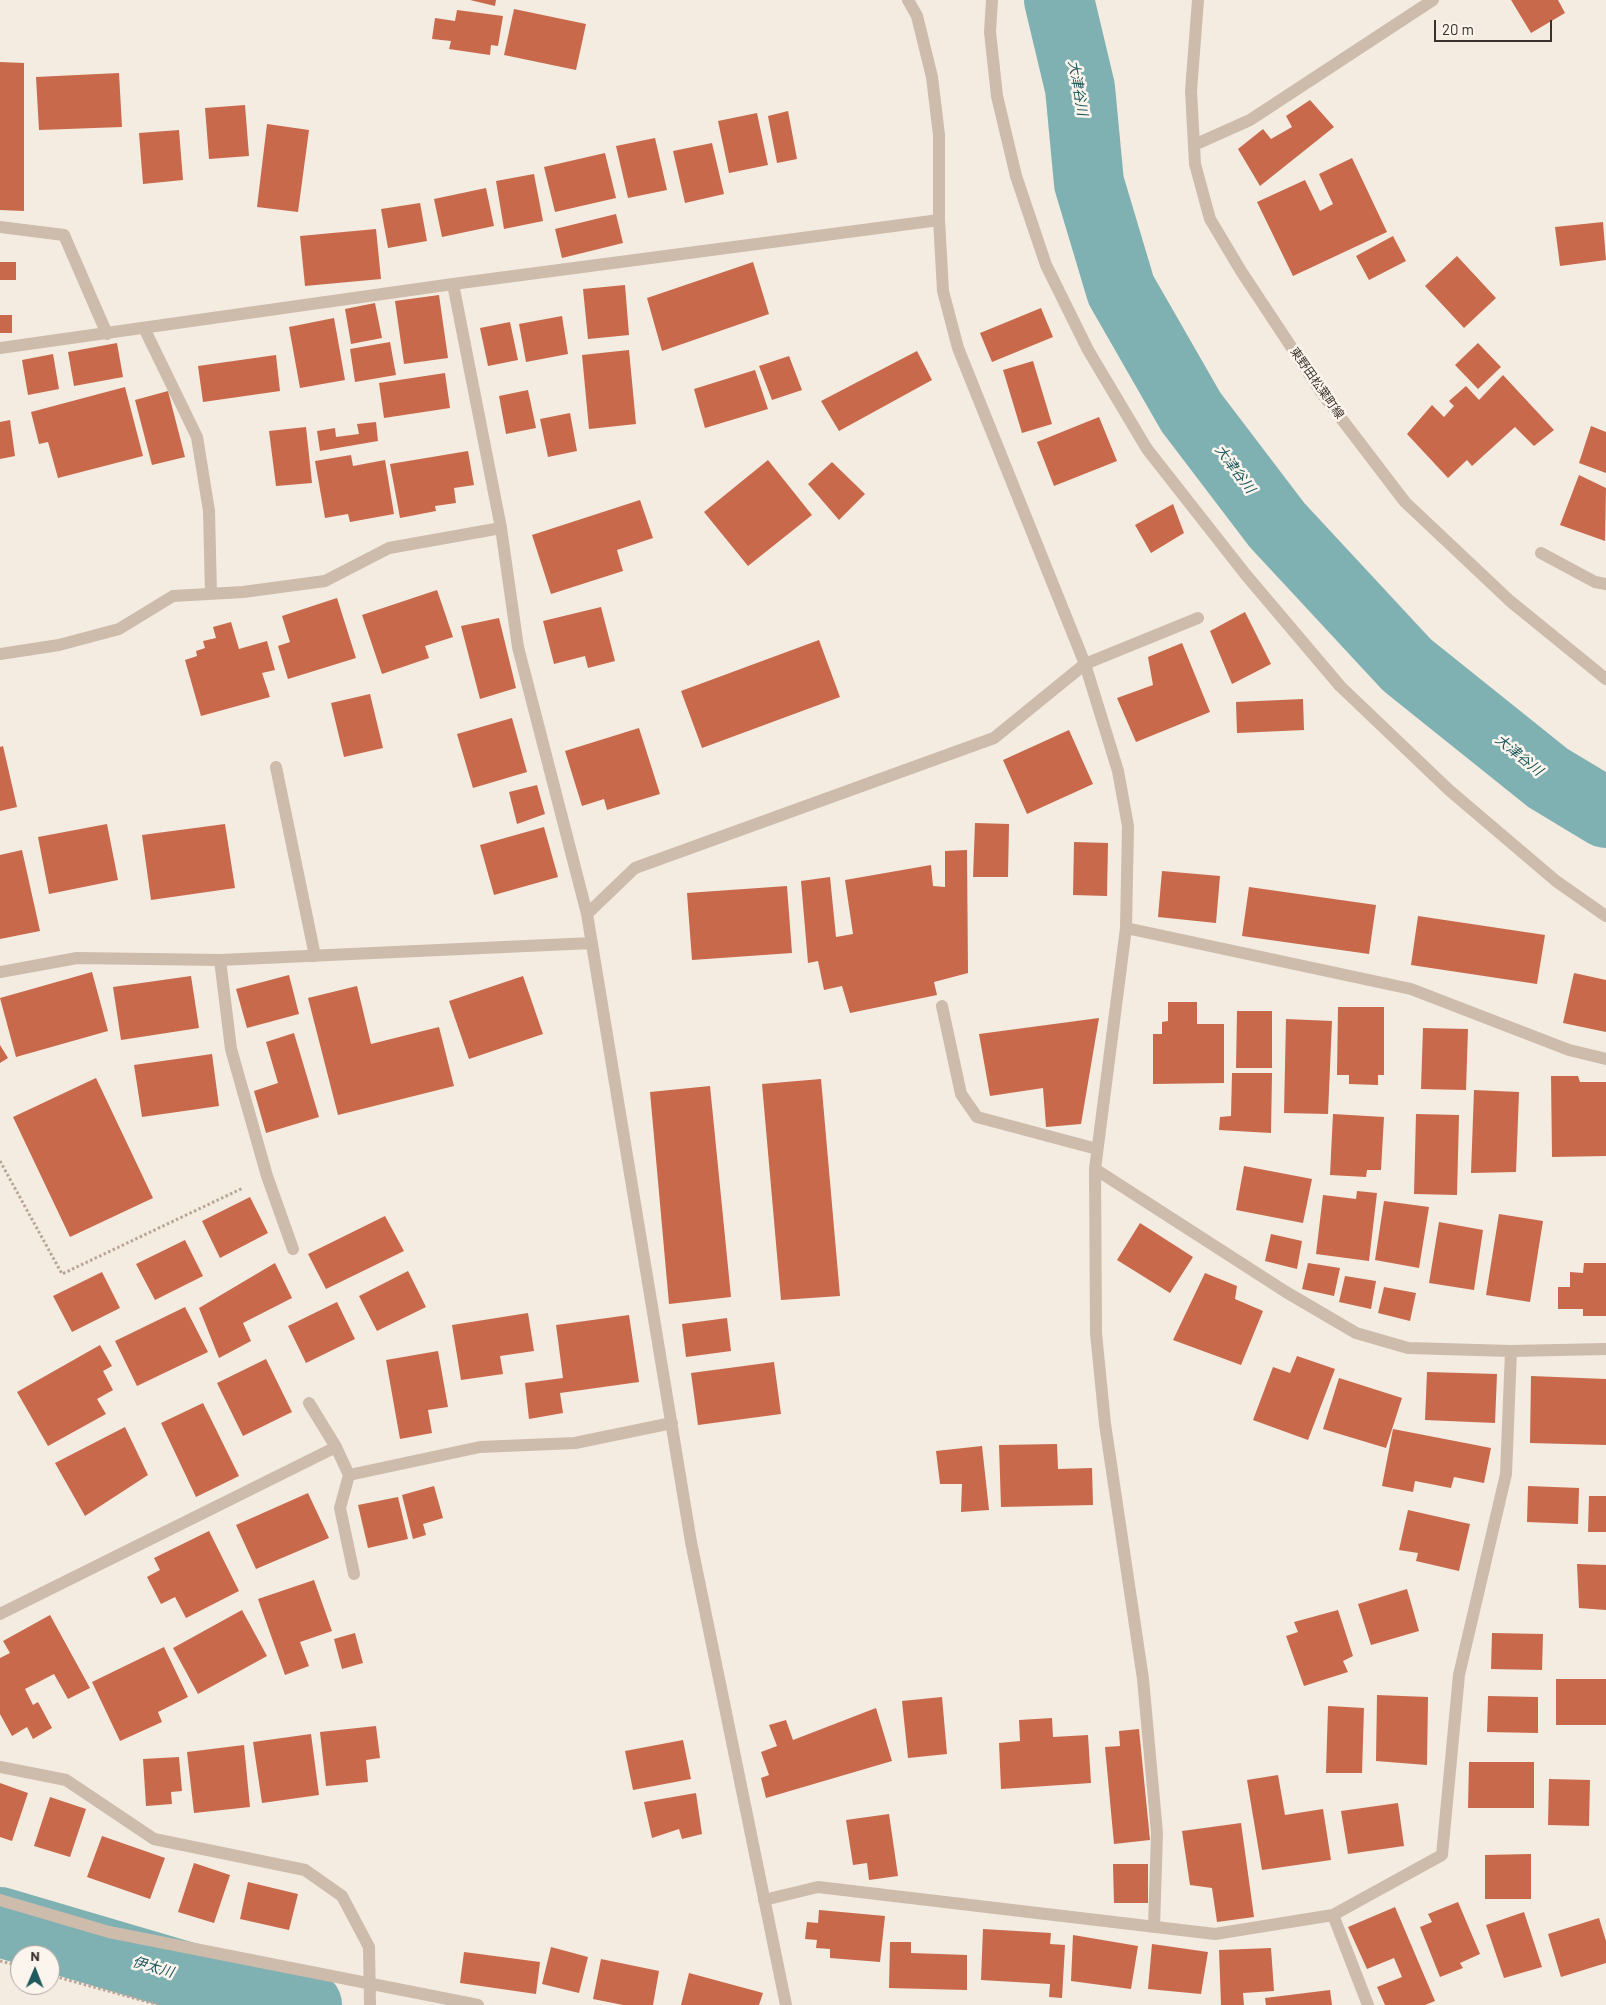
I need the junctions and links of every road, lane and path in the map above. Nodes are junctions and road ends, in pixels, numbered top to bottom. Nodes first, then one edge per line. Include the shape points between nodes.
1 (908, 0) edge
2 (992, 0) edge
3 (1198, 0) edge
4 (1433, 0) edge
5 (1194, 145) junction
6 (939, 220) junction
7 (0, 227) edge
8 (453, 284) junction
9 (144, 328) junction
10 (107, 334) junction
11 (0, 348) edge
12 (501, 528) junction
13 (1541, 553) dead end
14 (1606, 584) edge
15 (211, 594) junction
16 (1198, 618) dead end
17 (0, 654) edge
18 (1085, 664) junction
19 (1606, 679) edge
20 (276, 766) dead end
21 (587, 914) junction
22 (1606, 916) edge
23 (1126, 928) junction
24 (592, 943) junction
25 (314, 956) junction
26 (220, 960) junction
27 (0, 972) edge
28 (942, 1006) dead end
29 (1606, 1059) edge
30 (1097, 1149) junction
31 (0, 1161) edge
32 (1095, 1169) junction
33 (267, 1176) junction
34 (293, 1249) dead end
35 (1606, 1349) edge
36 (1512, 1351) junction
37 (310, 1403) dead end
38 (672, 1422) junction
39 (336, 1447) junction
40 (349, 1475) junction
41 (354, 1574) dead end
42 (0, 1614) edge
43 (0, 1767) edge
44 (0, 1900) edge
45 (764, 1900) junction
46 (1332, 1915) junction
47 (1154, 1927) junction
48 (60, 1978) edge
49 (371, 1984) junction
50 (159, 2005) edge
51 (370, 2005) edge
52 (478, 2005) edge
53 (786, 2005) edge
54 (1368, 2005) edge

1 - 6 street via 917,16 932,77 939,135
2 - 22 street via 990,32 997,96 1016,176 1046,265 1088,350 1147,449 1340,686 1449,790 1556,881
3 - 5 street, 東野田松葉町線 via 1191,91
4 - 5 street via 1250,120
5 - 19 street, 東野田松葉町線 via 1195,164 1210,219 1322,392 1399,494 1510,601
6 - 8 street
6 - 18 street via 943,291 958,348
7 - 10 street via 64,235
8 - 9 street
8 - 12 street
9 - 10 street
9 - 15 street via 196,437 209,511
10 - 11 street
12 - 15 street via 389,548 325,581
12 - 21 street via 518,647
13 - 14 street via 1595,582
15 - 17 street via 173,596 119,629
16 - 18 street
18 - 21 street via 994,738 635,868
18 - 23 street via 1118,772 1128,826
20 - 25 street
21 - 24 street
23 - 29 street via 1411,990 1569,1050
23 - 30 street
24 - 25 street
24 - 38 street
25 - 26 street
26 - 27 street via 77,958
26 - 33 street via 231,1048
28 - 30 street via 961,1094 977,1117
30 - 32 street
31 - 33 path via 62,1274
32 - 36 street via 1286,1292 1356,1333 1408,1348
32 - 47 street via 1096,1333 1105,1424 1143,1679 1157,1833
33 - 34 street
35 - 36 street
36 - 46 street via 1506,1474 1459,1675 1442,1855
37 - 39 street
38 - 40 street via 575,1443 480,1447
38 - 45 street via 691,1542
39 - 40 street
39 - 42 street
40 - 41 street via 340,1508
43 - 49 street via 66,1780 154,1839 304,1870 342,1896 369,1947
44 - 49 street via 108,1932
45 - 47 street via 818,1887
45 - 53 street
46 - 47 street via 1215,1934
46 - 54 street
48 - 50 path
49 - 51 street
49 - 52 street

